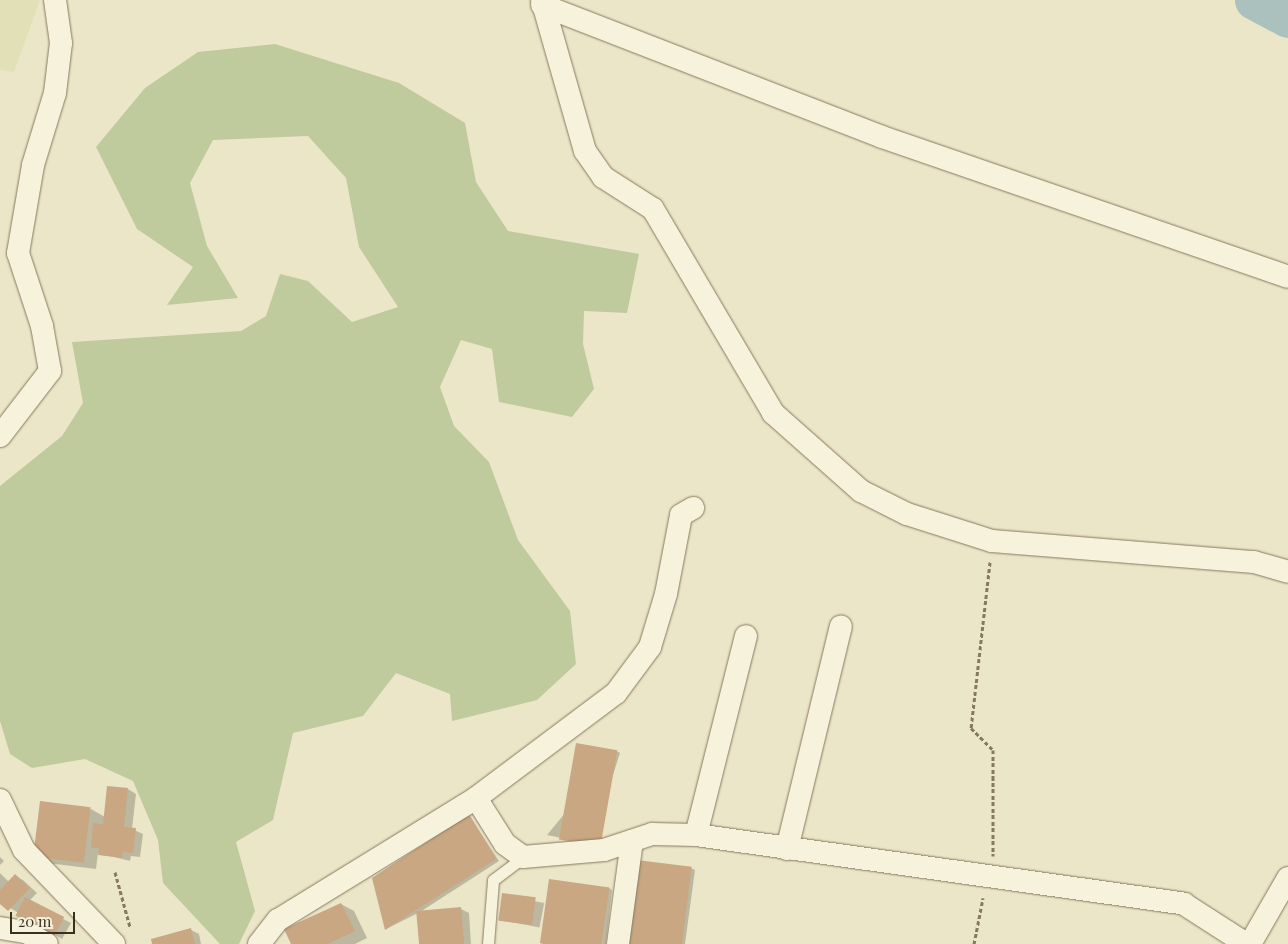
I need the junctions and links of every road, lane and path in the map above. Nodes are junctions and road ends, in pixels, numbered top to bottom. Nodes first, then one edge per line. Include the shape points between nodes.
1 (55, 0) edge
2 (542, 2) edge
3 (1288, 278) edge
4 (0, 436) edge
5 (693, 508) dead end
6 (992, 542) junction
7 (1288, 572) edge
8 (841, 626) dead end
9 (746, 636) dead end
10 (476, 798) junction
11 (0, 800) edge
12 (696, 835) junction
13 (632, 841) junction
14 (787, 849) junction
15 (523, 857) junction
16 (115, 872) dead end
17 (987, 878) junction
18 (1288, 878) edge
19 (0, 928) edge
20 (123, 940) edge
21 (47, 944) edge
22 (259, 944) edge
23 (488, 944) edge
24 (618, 944) edge
25 (974, 944) edge
26 (1246, 944) edge
27 (1250, 944) edge

1 - 4 street via 61,42 55,93 33,165 18,253 42,326 50,371
2 - 3 street via 882,138
2 - 6 street via 585,151 603,178 654,209 773,413 861,491 907,514
5 - 10 street via 681,515 666,594 650,647 616,693
6 - 7 street via 1254,562
6 - 17 path via 971,728 992,750 993,863
8 - 14 street
9 - 12 street
10 - 15 street via 505,844
10 - 22 street via 278,920
11 - 20 street via 24,850
12 - 13 street via 652,834
12 - 14 street
13 - 15 street via 604,850
13 - 24 street
14 - 17 street
15 - 23 lane via 493,880
16 - 20 path
17 - 25 path
17 - 26 street via 1076,892 1119,892 1184,904
18 - 27 street
19 - 21 street via 26,932

